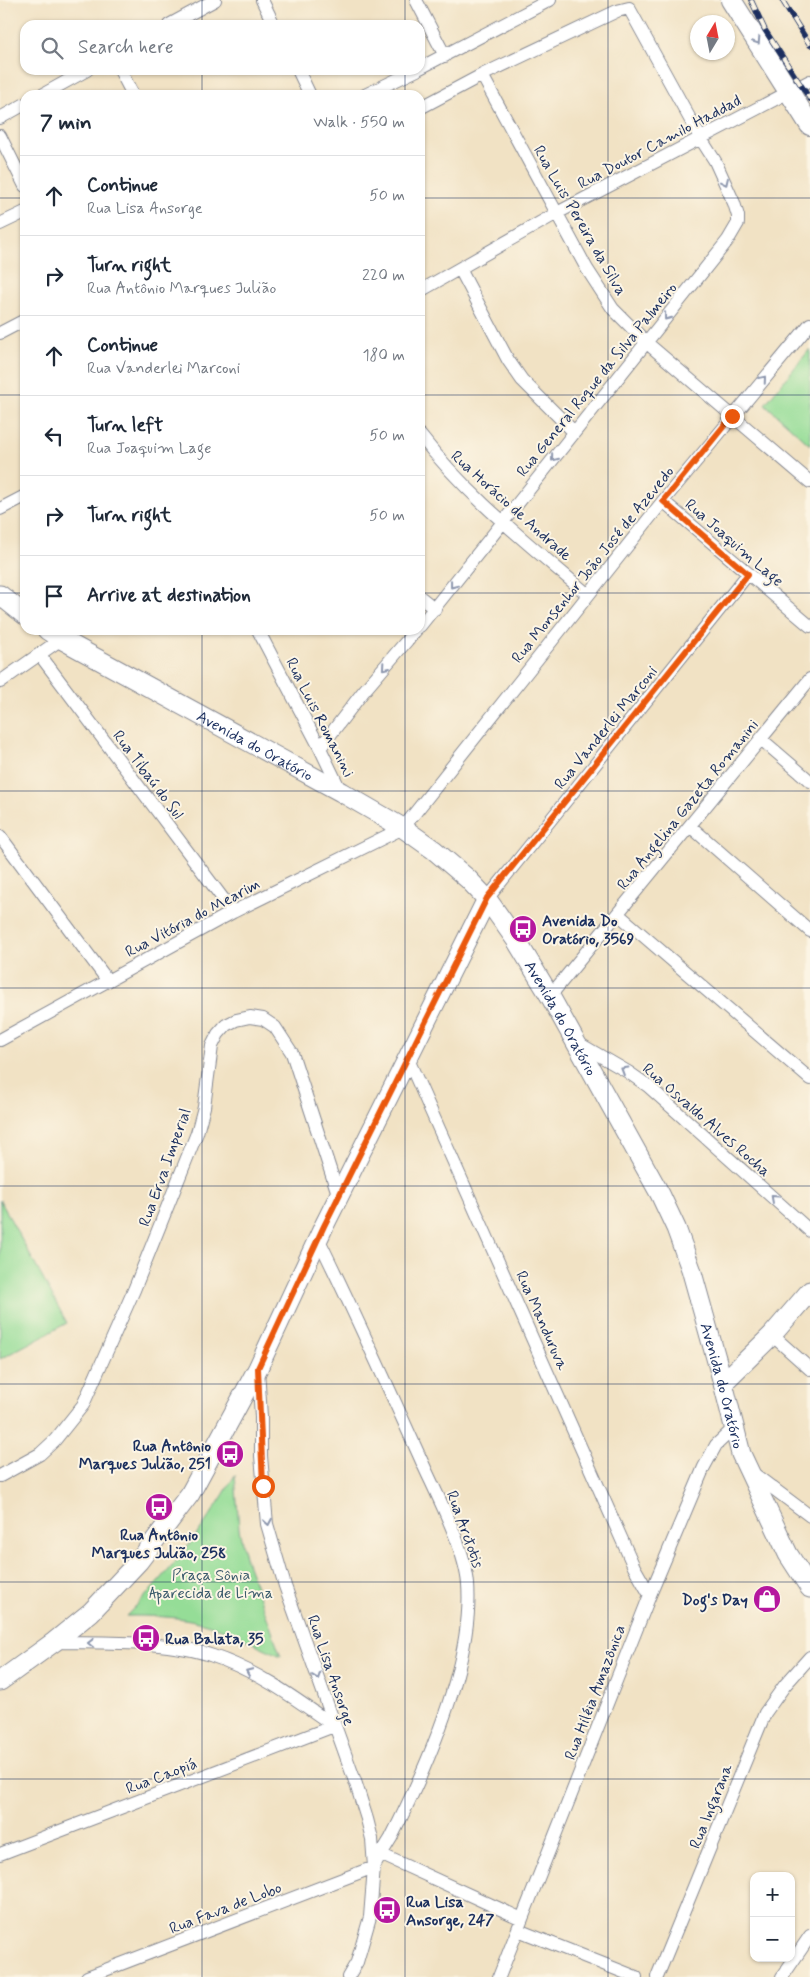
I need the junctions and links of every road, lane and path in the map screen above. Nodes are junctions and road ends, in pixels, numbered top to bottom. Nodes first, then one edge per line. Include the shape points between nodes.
1 (215, 0) edge
2 (262, 0) edge
3 (416, 0) edge
4 (550, 0) edge
5 (730, 0) edge
6 (179, 20) edge
7 (272, 20) edge
8 (445, 56) junction
9 (425, 66) edge
10 (78, 75) edge
11 (123, 75) edge
12 (300, 75) edge
13 (406, 75) edge
14 (482, 75) junction
15 (810, 81) edge
16 (51, 90) edge
17 (130, 90) edge
18 (308, 90) edge
19 (374, 90) edge
20 (789, 91) junction
21 (425, 105) edge
22 (20, 107) edge
23 (0, 118) edge
24 (810, 125) edge
25 (0, 136) edge
26 (701, 139) junction
27 (20, 176) edge
28 (557, 213) junction
29 (20, 214) edge
30 (0, 224) edge
31 (460, 269) junction
32 (425, 288) edge
33 (20, 323) edge
34 (810, 324) edge
35 (0, 333) edge
36 (647, 343) junction
37 (732, 416) junction
38 (574, 432) junction
39 (425, 442) edge
40 (810, 482) edge
41 (20, 499) edge
42 (663, 501) junction
43 (0, 509) edge
44 (503, 522) junction
45 (748, 574) junction
46 (587, 594) junction
47 (0, 595) edge
48 (425, 601) edge
49 (434, 609) junction
50 (20, 611) edge
51 (425, 620) edge
52 (810, 626) edge
53 (59, 635) edge
54 (65, 635) edge
55 (261, 635) edge
56 (412, 635) edge
57 (40, 655) junction
58 (810, 679) edge
59 (0, 682) edge
60 (761, 739) junction
61 (320, 748) junction
62 (810, 781) edge
63 (341, 792) junction
64 (690, 826) junction
65 (403, 828) junction
66 (0, 836) edge
67 (487, 898) junction
68 (233, 912) junction
69 (618, 914) junction
70 (810, 931) edge
71 (108, 981) junction
72 (550, 996) junction
73 (0, 1040) edge
74 (575, 1042) junction
75 (407, 1057) junction
76 (810, 1079) edge
77 (339, 1197) junction
78 (810, 1231) edge
79 (318, 1238) junction
80 (810, 1291) edge
81 (772, 1336) junction
82 (258, 1368) junction
83 (810, 1369) edge
84 (723, 1383) junction
85 (734, 1428) junction
86 (747, 1469) junction
87 (0, 1476) edge
88 (810, 1516) edge
89 (810, 1588) edge
90 (650, 1595) junction
91 (54, 1642) junction
92 (810, 1657) edge
93 (0, 1681) edge
94 (334, 1726) junction
95 (0, 1854) edge
96 (380, 1854) junction
97 (374, 1868) junction
98 (520, 1925) junction
99 (810, 1936) edge
100 (87, 1977) edge
101 (348, 1977) edge
102 (498, 1977) edge
103 (636, 1977) edge
104 (657, 1977) edge
105 (782, 1977) edge

1 - 6 street
2 - 7 street
3 - 8 street
4 - 8 street
5 -> 20 main road
8 - 9 street
10 - 16 street
11 - 17 street
12 - 18 street
13 - 19 street
14 - 21 street
14 - 26 street, Rua General Roque da Silva Palmeiro via 629,8
14 - 28 street, Rua Luis Pereira da Silva
15 - 20 street, Rua Doutor Camilo Haddad
20 - 24 main road
20 - 26 street, Rua Doutor Camilo Haddad
22 - 23 street
25 - 27 street
26 - 28 street, Rua Doutor Camilo Haddad
26 -> 36 street, Rua General Roque da Silva Palmeiro via 734,203 738,223
28 - 31 street, Rua Doutor Camilo Haddad
28 - 36 street, Rua Luis Pereira da Silva via 613,309
29 - 30 street
31 - 32 street, Rua Doutor Camilo Haddad
31 - 38 street via 508,360 522,380
33 - 35 street
37 -> 34 street, Rua Monsenhor João José de Azevedo
36 - 37 street, Rua Luis Pereira da Silva
36 - 38 street, Rua General Roque da Silva Palmeiro
37 - 40 street, Rua Luis Pereira da Silva
37 - 42 street, Rua Monsenhor João José de Azevedo
38 -> 44 street, Rua General Roque da Silva Palmeiro
39 - 44 street, Rua Horácio de Andrade via 442,464
41 - 43 street
42 - 45 street, Rua Joaquim Lage
42 - 46 street, Rua Monsenhor João José de Azevedo
44 - 46 street, Rua Horácio de Andrade
44 -> 49 street, Rua General Roque da Silva Palmeiro
45 - 52 street, Rua Joaquim Lage
45 - 67 street, Rua Vanderlei Marconi
46 - 65 street, Rua Monsenhor João José de Azevedo
47 - 50 main road
48 - 49 street
49 - 51 street, Rua General Roque da Silva Palmeiro
53 - 57 street
54 - 63 main road, Avenida do Oratório
55 - 61 street, Rua Luis Romanini
56 -> 61 street
57 - 59 street
57 - 68 street, Rua Tibaú do Sul
58 - 60 street, Rua Angelina Gazeta Romanini
60 - 62 street
60 - 64 street, Rua Angelina Gazeta Romanini
61 - 63 street, Rua Luis Romanini
63 - 65 main road, Avenida do Oratório
64 - 69 street, Rua Angelina Gazeta Romanini
64 - 70 street
65 - 67 main road, Avenida do Oratório via 434,850
65 - 68 street, Rua Vitória do Mearim
66 - 71 street
67 - 72 main road, Avenida do Oratório
67 - 75 main road
68 - 71 street, Rua Vitória do Mearim
69 - 72 street, Rua Angelina Gazeta Romanini
69 - 76 street
71 - 73 street, Rua Vitória do Mearim
72 - 74 main road, Avenida do Oratório
78 -> 74 street, Rua Osvaldo Alves Rocha via 648,1086
74 - 84 main road, Avenida do Oratório via 676,1228
75 - 77 main road
75 - 90 street, Rua Manduruva via 634,1567
77 - 79 main road
77 - 87 street, Rua Erva Imperial via 292,1053 275,1027 263,1019 250,1017 226,1025 212,1046 197,1133 134,1290 83,1405 40,1454
79 - 82 main road
79 - 96 street, Rua Arctotis via 448,1519 468,1583 465,1636 442,1722 408,1801
80 - 81 main road
81 - 83 street
81 - 84 main road
82 - 91 main road via 190,1494 139,1561 91,1612
82 -> 94 street, Rua Lisa Ansorge via 267,1524
84 - 85 main road, Avenida do Oratório
85 - 86 main road, Avenida do Oratório
85 - 90 street, Rua Hiléia Amazônica via 711,1453
86 - 88 street
86 - 89 main road, Avenida do Oratório via 788,1554
90 - 98 street, Rua Hiléia Amazônica
91 - 93 main road
94 -> 91 street via 285,1691 212,1656 168,1647
92 - 104 street, Rua Ingarana via 765,1713
94 - 95 street, Rua Caopiá
94 - 97 street, Rua Lisa Ansorge via 367,1819
96 - 97 street, Rua Arctotis
96 - 98 street
97 - 100 street, Rua Fava de Lobo
97 - 101 street, Rua Lisa Ansorge via 370,1918 357,1962
98 - 102 street, Rua Hiléia Amazônica
98 - 103 street
99 - 105 street

